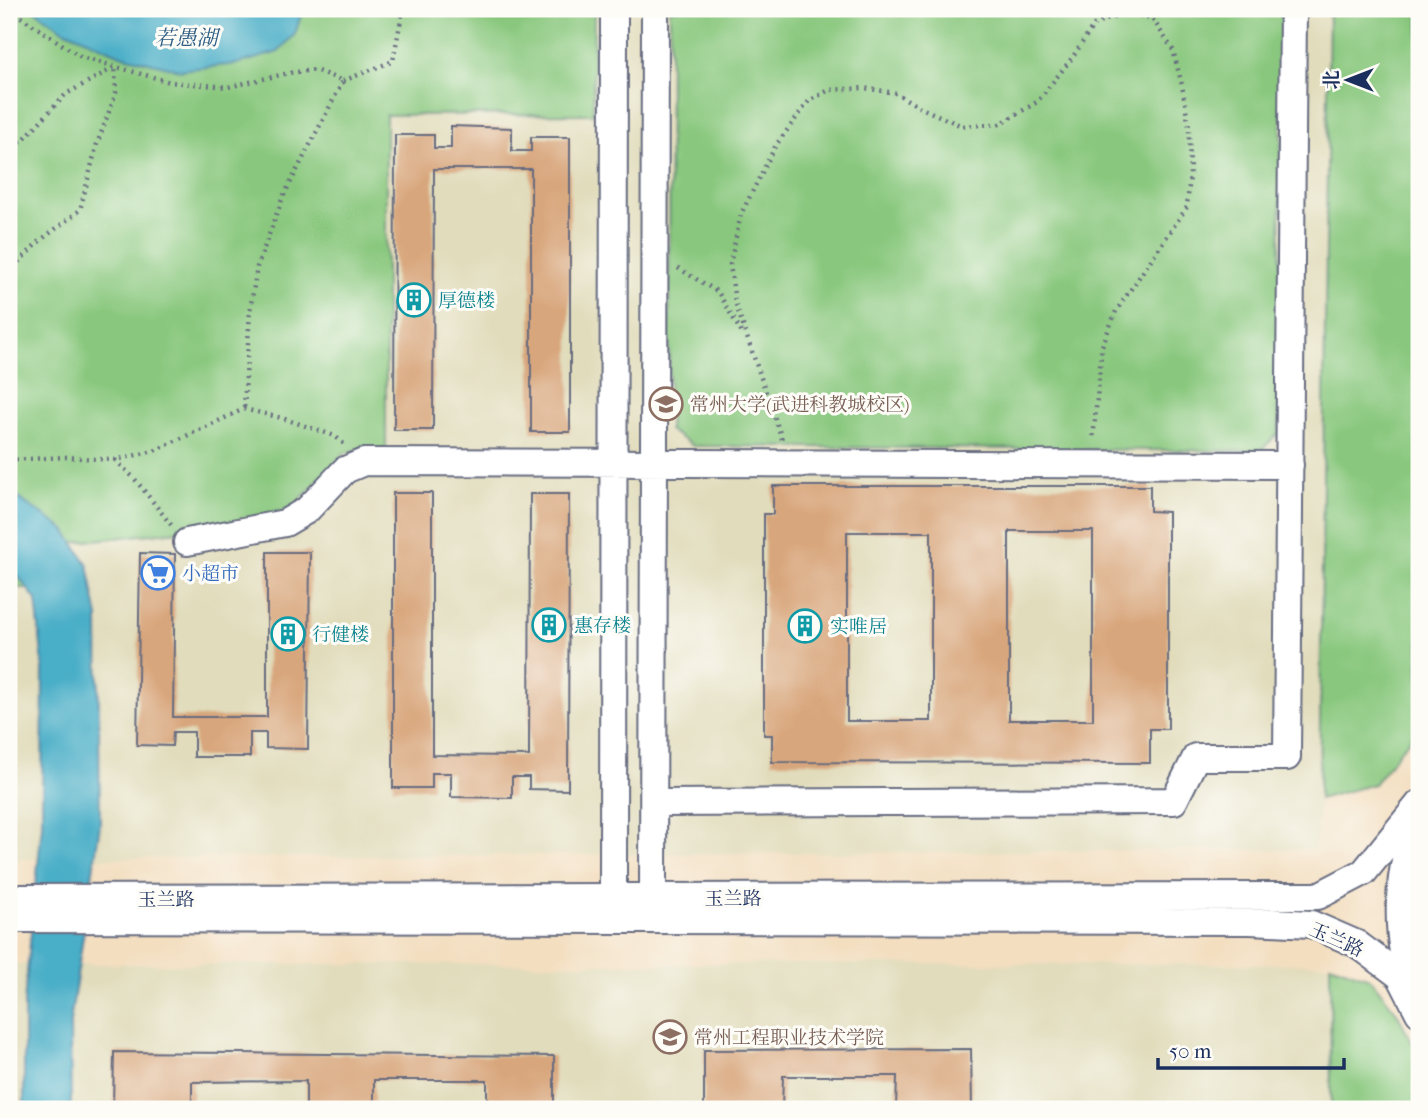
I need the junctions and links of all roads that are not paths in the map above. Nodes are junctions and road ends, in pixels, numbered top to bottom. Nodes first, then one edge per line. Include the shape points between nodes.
1 (614, 9) edge
2 (655, 9) edge
3 (1293, 9) edge
4 (614, 461) junction
5 (656, 461) junction
6 (1290, 465) junction
7 (187, 542) road end
8 (654, 803) junction
9 (1419, 804) edge
10 (1419, 814) edge
11 (613, 898) junction
12 (653, 898) junction
13 (15, 909) edge
14 (103, 909) junction
15 (630, 919) junction
16 (1419, 1006) edge
17 (1419, 1013) edge

1 - 4 street
2 - 5 street
3 - 6 street
4 - 5 street
4 - 7 street via 364,462 345,470 307,510 285,523
4 - 11 street
5 - 6 street
5 - 8 street
6 - 8 street via 1287,757 1196,757 1174,801
8 - 12 street
9 - 12 street, 玉兰路 via 1364,872 1318,896
10 - 16 street via 1402,874 1400,917 1407,973
11 - 12 street, 玉兰路
11 - 14 street, 玉兰路
11 - 15 street
12 - 15 street
13 - 14 street, 玉兰路
14 - 15 street, 玉兰路
15 - 17 street, 玉兰路 via 1250,920 1311,924 1357,944 1400,976

